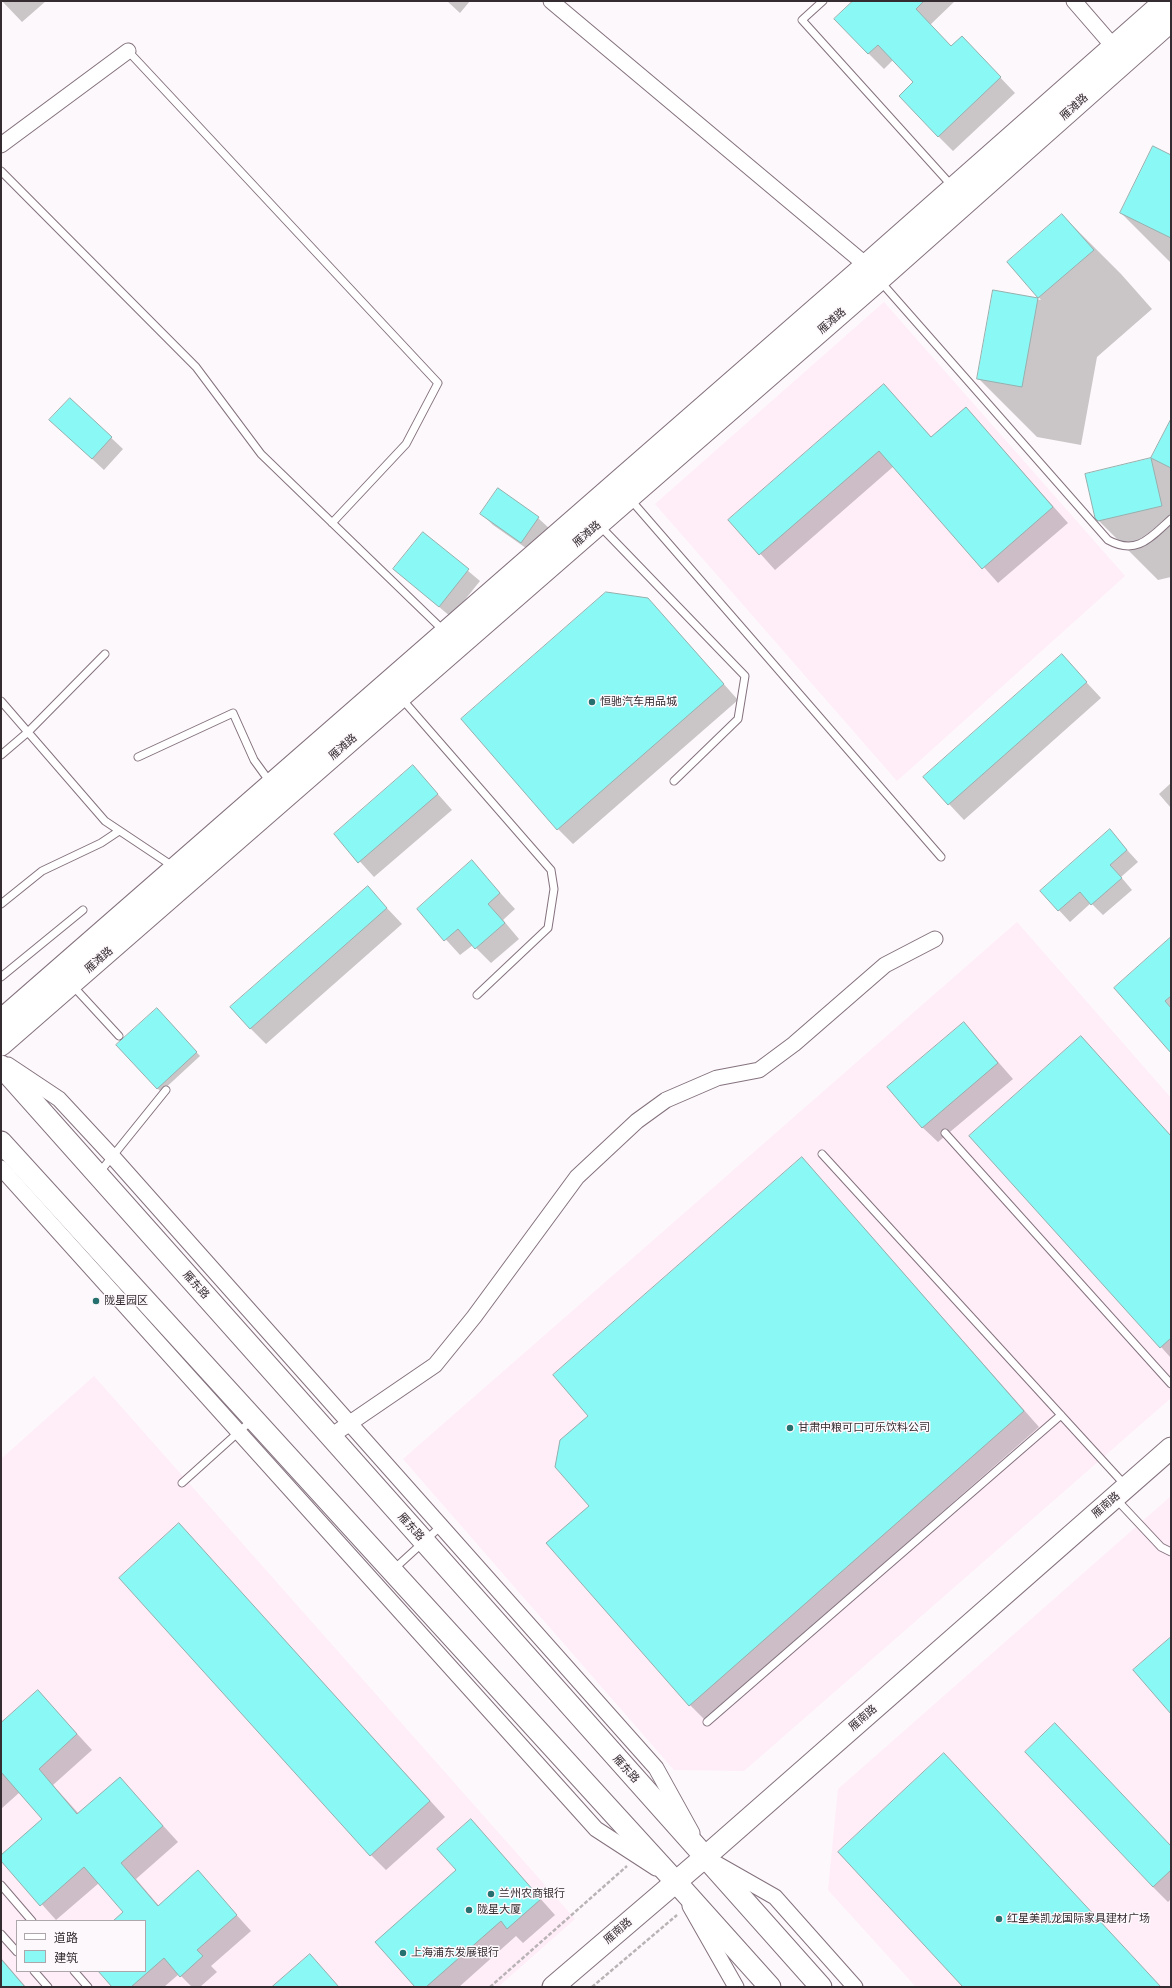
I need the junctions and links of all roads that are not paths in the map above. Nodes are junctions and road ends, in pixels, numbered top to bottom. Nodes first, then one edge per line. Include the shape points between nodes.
1 (551, 1) edge
2 (823, 1) edge
3 (1074, 1) edge
4 (1164, 1) edge
5 (1171, 21) edge
6 (1113, 46) junction
7 (128, 51) joint
8 (1, 145) edge
9 (1, 171) edge
10 (953, 188) junction
11 (873, 273) junction
12 (623, 491) junction
13 (1171, 519) edge
14 (332, 523) junction
15 (599, 524) junction
16 (445, 633) junction
17 (106, 654) dead end
18 (400, 697) junction
19 (1, 701) edge
20 (28, 732) junction
21 (1, 755) edge
22 (138, 757) dead end
23 (674, 781) dead end
24 (272, 784) junction
25 (119, 831) junction
26 (941, 857) dead end
27 (175, 868) junction
28 (1, 904) edge
29 (83, 910) dead end
30 (935, 939) dead end
31 (1, 977) edge
32 (71, 984) junction
33 (477, 996) dead end
34 (1, 1020) edge
35 (119, 1036) dead end
36 (1, 1045) edge
37 (1, 1061) edge
38 (1, 1066) edge
39 (166, 1090) dead end
40 (945, 1133) dead end
41 (1, 1142) edge
42 (822, 1154) dead end
43 (112, 1156) junction
44 (1, 1168) edge
45 (98, 1175) junction
46 (1171, 1384) edge
47 (1061, 1415) junction
48 (350, 1423) junction
49 (246, 1425) junction
50 (331, 1436) junction
51 (1171, 1448) edge
52 (182, 1483) dead end
53 (1121, 1492) junction
54 (441, 1526) junction
55 (424, 1541) junction
56 (1171, 1552) edge
57 (392, 1571) junction
58 (707, 1722) dead end
59 (705, 1857) junction
60 (675, 1881) junction
61 (1, 1885) edge
62 (31, 1920) edge
63 (1, 1934) edge
64 (16, 1951) edge
65 (35, 1972) edge
66 (75, 1972) edge
67 (48, 1987) edge
68 (88, 1987) edge
69 (553, 1987) edge
70 (736, 1987) edge
71 (770, 1987) edge
72 (821, 1987) edge
73 (855, 1987) edge

1 - 11 street
2 - 10 lane via 802,20
3 - 6 street
4 - 6 main road, 雁滩路
5 - 11 main road, 雁滩路
6 - 10 main road, 雁滩路
7 - 8 street
7 - 14 lane via 438,383 406,444
9 - 14 lane via 196,367 261,454
10 - 11 main road, 雁滩路
11 - 12 main road, 雁滩路
11 - 13 lane via 1108,540 1124,546 1141,544
12 - 15 main road, 雁滩路
12 - 16 main road, 雁滩路
12 - 26 lane
14 - 16 lane
15 - 18 main road, 雁滩路
15 - 23 lane via 745,676 738,719
16 - 24 main road, 雁滩路
17 - 20 lane
18 - 32 main road, 雁滩路
18 - 33 lane via 551,870 554,888 548,928
19 - 20 lane
20 - 21 lane
20 - 25 lane via 104,821
22 - 24 lane via 233,713 254,760
24 - 27 main road, 雁滩路
25 - 27 lane
25 - 28 lane via 101,843 42,871
27 - 34 main road, 雁滩路
29 - 31 lane
30 - 48 street via 885,965 794,1044 759,1070 718,1078 666,1100 637,1121 577,1177 474,1317 435,1364
32 - 35 lane
32 - 36 main road, 雁滩路
37 - 43 street via 59,1099
38 - 45 main road, 雁东路
39 - 43 lane
40 - 46 lane
41 - 49 main road
42 - 47 lane
43 - 45 lane
43 - 48 street
44 - 49 street
45 - 50 main road, 雁东路
47 - 53 lane
47 - 58 lane
48 - 50 street
48 - 54 street
49 - 52 lane
49 - 57 main road
49 - 60 street via 596,1829
50 - 55 main road, 雁东路
51 - 53 main road, 雁南路
53 - 56 lane via 1161,1547
53 - 59 main road, 雁南路
54 - 55 lane
54 - 59 street via 656,1768
55 - 57 lane
55 - 59 main road, 雁东路
57 - 60 main road
59 - 60 main road, 雁南路
59 - 72 main road, 雁东路
59 - 73 street via 775,1898
60 - 69 main road, 雁南路
60 - 70 street
60 - 71 main road
61 - 62 lane
63 - 64 lane
65 - 67 lane
66 - 68 lane

